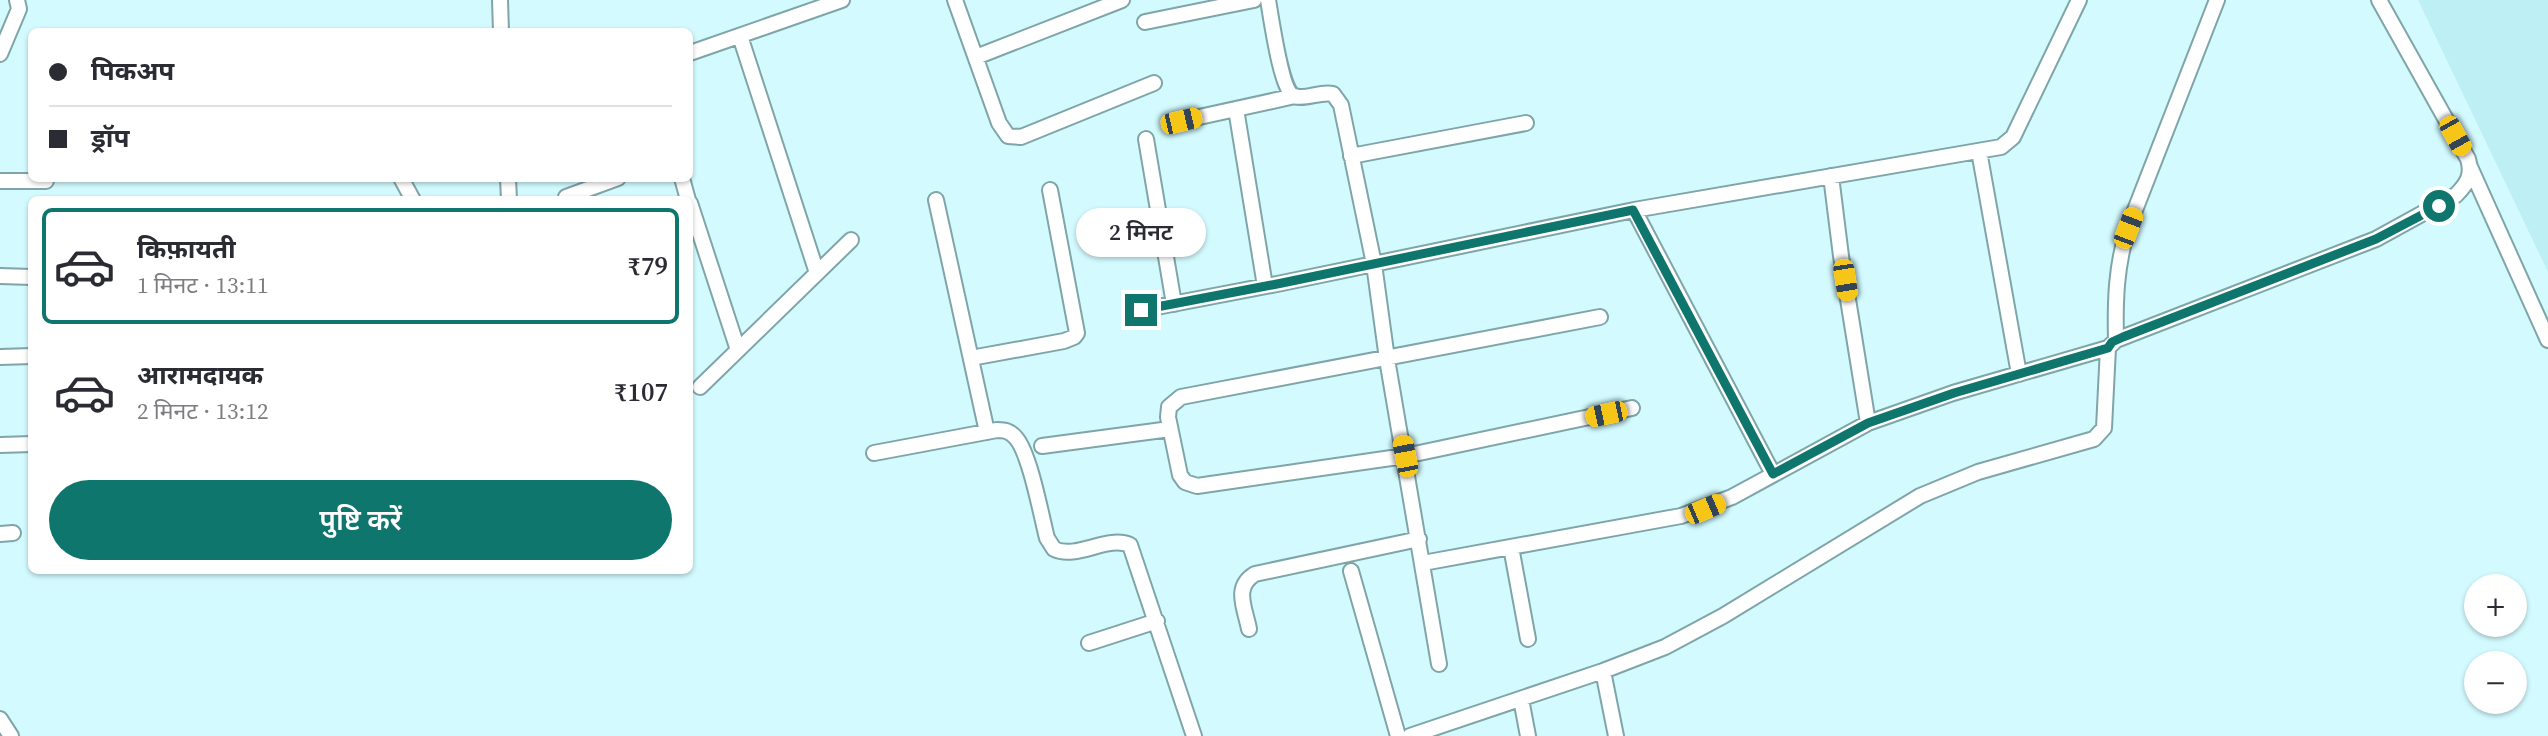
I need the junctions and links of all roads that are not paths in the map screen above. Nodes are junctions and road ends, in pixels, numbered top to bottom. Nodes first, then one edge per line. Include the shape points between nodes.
1 (17, 0) edge
2 (500, 0) edge
3 (842, 0) edge
4 (955, 0) edge
5 (1122, 0) edge
6 (1254, 0) edge
7 (1268, 0) edge
8 (2079, 0) edge
9 (2217, 0) edge
10 (2379, 0) edge
11 (806, 6) edge
12 (1145, 22) dead end
13 (501, 28) edge
14 (740, 36) junction
15 (693, 52) edge
16 (0, 54) edge
17 (976, 57) junction
18 (1154, 83) dead end
19 (1294, 96) junction
20 (1236, 109) junction
21 (1181, 121) dead end
22 (1526, 123) dead end
23 (1146, 139) dead end
24 (1979, 151) junction
25 (1352, 156) junction
26 (2470, 167) junction
27 (1832, 176) junction
28 (0, 181) edge
29 (28, 181) edge
30 (607, 182) edge
31 (1050, 190) dead end
32 (569, 196) edge
33 (936, 200) dead end
34 (1633, 210) junction
35 (693, 213) edge
36 (851, 240) dead end
37 (705, 250) junction
38 (693, 254) edge
39 (1374, 264) junction
40 (817, 273) junction
41 (0, 276) edge
42 (28, 277) edge
43 (1265, 286) junction
44 (1174, 304) junction
45 (1141, 310) dead end
46 (1600, 317) dead end
47 (2548, 340) edge
48 (2112, 344) junction
49 (738, 350) junction
50 (28, 356) edge
51 (0, 357) edge
52 (971, 358) junction
53 (1388, 359) junction
54 (2019, 374) junction
55 (700, 387) dead end
56 (1632, 408) dead end
57 (1868, 423) junction
58 (1170, 429) junction
59 (987, 432) junction
60 (28, 443) edge
61 (0, 445) edge
62 (1042, 446) dead end
63 (874, 453) dead end
64 (1405, 456) junction
65 (1773, 474) junction
66 (1419, 538) junction
67 (1511, 547) junction
68 (1423, 563) junction
69 (1351, 571) dead end
70 (1157, 621) junction
71 (1249, 629) dead end
72 (1528, 639) dead end
73 (1089, 643) dead end
74 (1439, 664) dead end
75 (1603, 671) junction
76 (1521, 699) junction
77 (0, 719) edge
78 (1436, 732) edge
79 (12, 736) edge
80 (1194, 736) edge
81 (1398, 736) edge
82 (1409, 736) edge
83 (1528, 736) edge
84 (1616, 736) edge

1 - 16 street via 19,9
2 - 13 street
3 - 11 street
4 - 17 street
5 - 17 street
6 - 12 street
7 - 19 street via 1286,85
8 - 24 street via 2013,137 2001,147
9 - 48 street via 2120,253
10 - 26 street
11 - 14 street
14 - 15 street
14 - 40 street
17 - 18 street via 999,123 1015,138
19 - 20 street
19 - 25 street via 1325,92 1338,98
20 - 21 street
20 - 43 street
22 - 25 street
23 - 44 street
24 - 27 street
24 - 54 street
25 - 39 street
26 - 47 street
26 - 48 street via 2470,176 2456,195 2376,239
27 - 34 street
27 - 57 street
28 - 29 street
30 - 32 street
31 - 52 street via 1077,333 1064,341
33 - 52 street
34 - 39 street
34 - 65 street
35 - 37 street
36 - 40 street
37 - 38 street
37 - 49 street
39 - 43 street
39 - 53 street
40 - 49 street
41 - 42 street
43 - 44 street
44 - 45 street
46 - 53 street
48 - 54 street
48 - 75 street via 2104,428 2094,439 1978,472 1920,496 1687,636
49 - 55 street
50 - 51 street
52 - 59 street
53 - 58 street via 1181,397 1168,407
53 - 64 street
54 - 57 street
56 - 64 street
57 - 65 street
58 - 62 street
58 - 64 street via 1180,475 1197,486
59 - 63 street
59 - 70 street via 1006,430 1019,442 1054,549 1066,552 1118,542 1130,545
60 - 61 street
64 - 66 street
65 - 67 street via 1732,497 1681,516
66 - 68 street
66 - 71 street via 1255,574 1241,589
67 - 68 street
67 - 72 street
68 - 74 street
69 - 81 street
70 - 73 street
70 - 80 street
75 - 76 street
75 - 84 street
76 - 78 street
76 - 83 street
77 - 79 street
78 - 82 street

